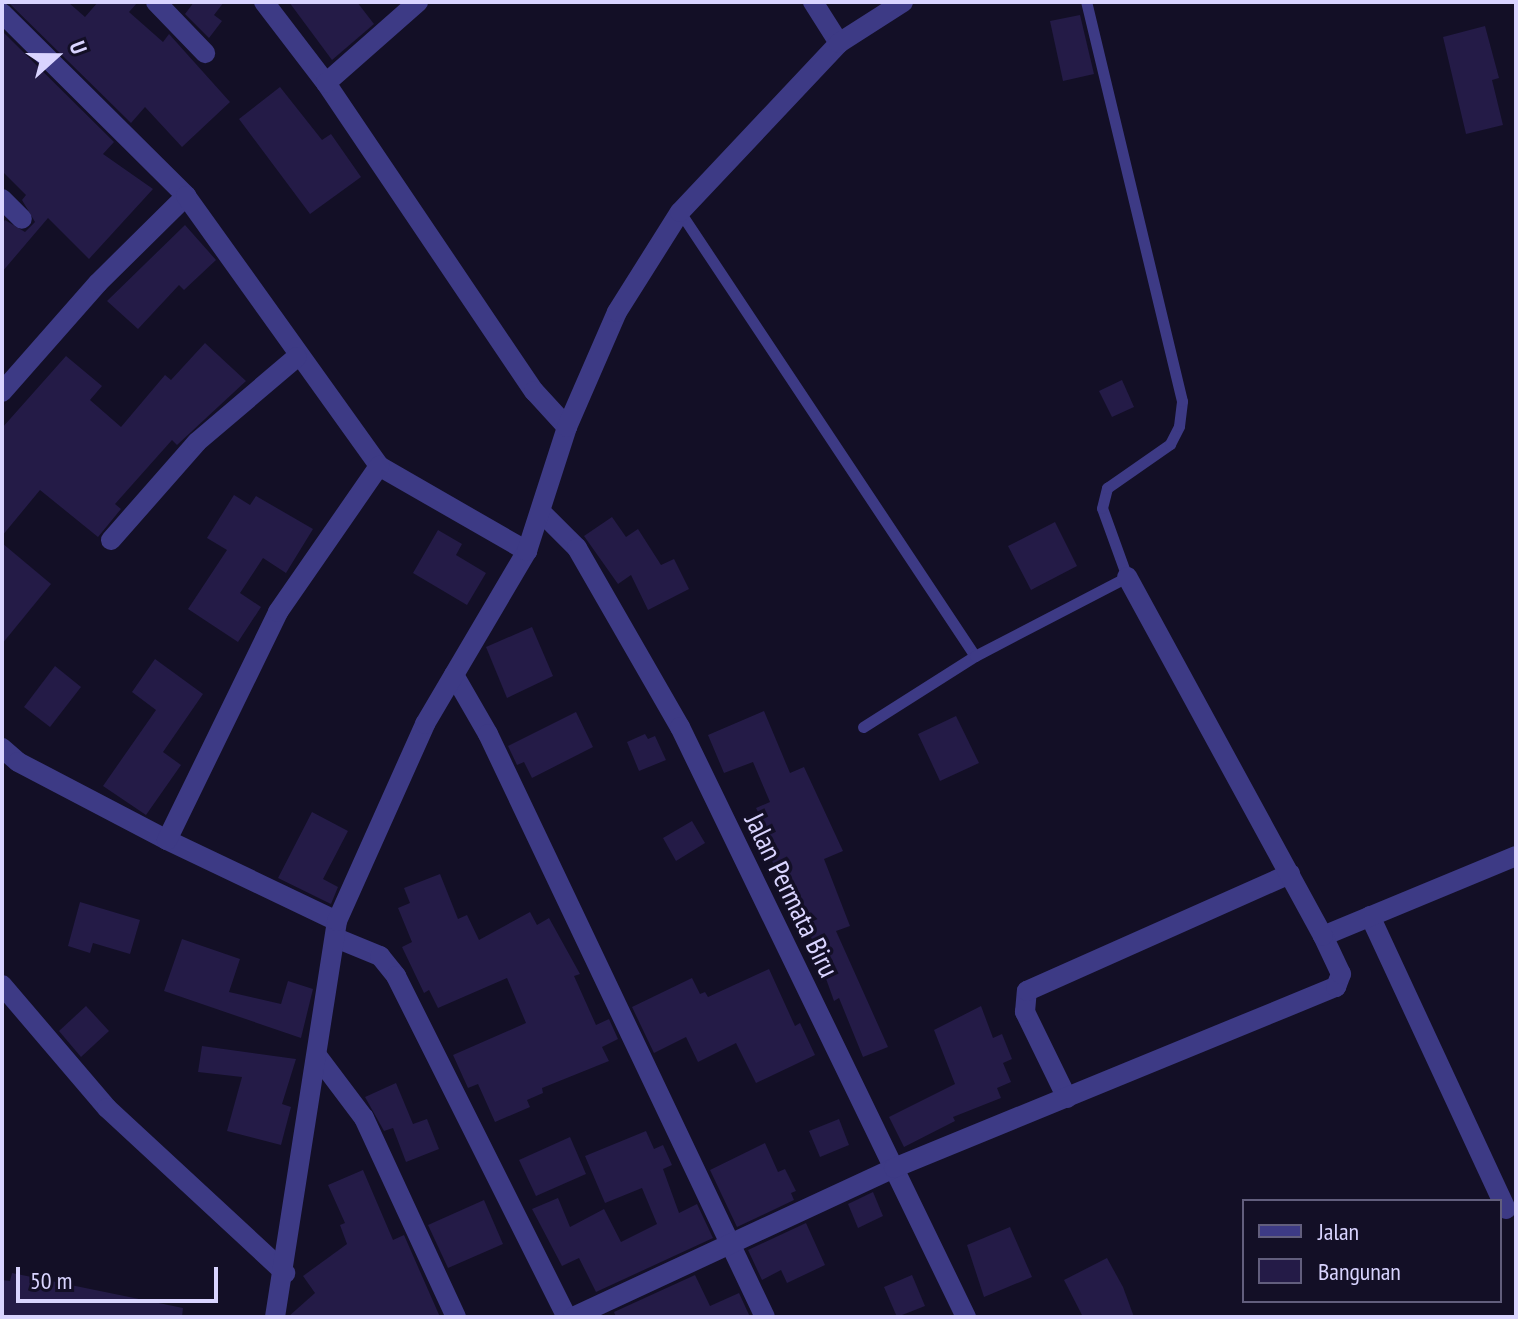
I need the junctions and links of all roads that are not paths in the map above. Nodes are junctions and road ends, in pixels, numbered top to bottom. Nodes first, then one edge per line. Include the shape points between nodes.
1 (156, 2) edge
2 (264, 2) edge
3 (418, 2) edge
4 (813, 2) edge
5 (903, 2) edge
6 (1086, 2) edge
7 (2, 13) edge
8 (839, 43) junction
9 (205, 53) dead end
10 (326, 83) junction
11 (186, 196) junction
12 (2, 199) edge
13 (680, 212) junction
14 (22, 219) dead end
15 (297, 357) junction
16 (2, 392) edge
17 (567, 427) junction
18 (379, 466) junction
19 (543, 514) junction
20 (111, 540) dead end
21 (527, 551) junction
22 (1127, 577) junction
23 (975, 656) junction
24 (454, 675) junction
25 (863, 727) dead end
26 (2, 748) edge
27 (167, 840) junction
28 (1516, 856) edge
29 (1290, 874) junction
30 (1370, 916) junction
31 (336, 930) junction
32 (1323, 936) junction
33 (2, 985) edge
34 (318, 1057) junction
35 (1067, 1098) junction
36 (894, 1168) junction
37 (1501, 1199) edge
38 (1502, 1200) edge
39 (1506, 1209) dead end
40 (731, 1244) junction
41 (285, 1273) junction
42 (275, 1317) edge
43 (456, 1317) edge
44 (567, 1317) edge
45 (573, 1317) edge
46 (765, 1317) edge
47 (966, 1317) edge

1 - 9 street
2 - 10 street
3 - 10 street
4 - 8 street
5 - 8 street
6 - 22 lane via 1182,401 1170,444 1107,488 1102,508
7 - 11 street
8 - 13 street
10 - 17 street via 534,391
11 - 15 street
11 - 16 street via 98,283
12 - 14 street
13 - 17 street via 617,312
13 - 23 lane
15 - 18 street
15 - 20 street via 197,442
17 - 19 street
18 - 21 street
18 - 27 street via 278,612
19 - 21 street
19 - 36 street, Jalan Permata Biru via 590,568 680,727
21 - 24 street
22 - 23 lane
22 - 29 street
23 - 25 lane
24 - 31 street via 391,793
24 - 40 street via 488,734
26 - 27 street via 18,762
27 - 31 street
28 - 30 street
29 - 32 street
29 - 35 street via 1027,991 1025,1012
30 - 32 street
30 - 37 street
31 - 34 street
31 - 44 street via 380,956 396,976
32 - 35 street via 1341,974 1336,987
33 - 41 street via 107,1108
34 - 41 street
34 - 43 street via 364,1118
35 - 36 street
36 - 40 street
36 - 47 street, Jalan Permata Biru
38 - 39 street
40 - 45 street
40 - 46 street
41 - 42 street

